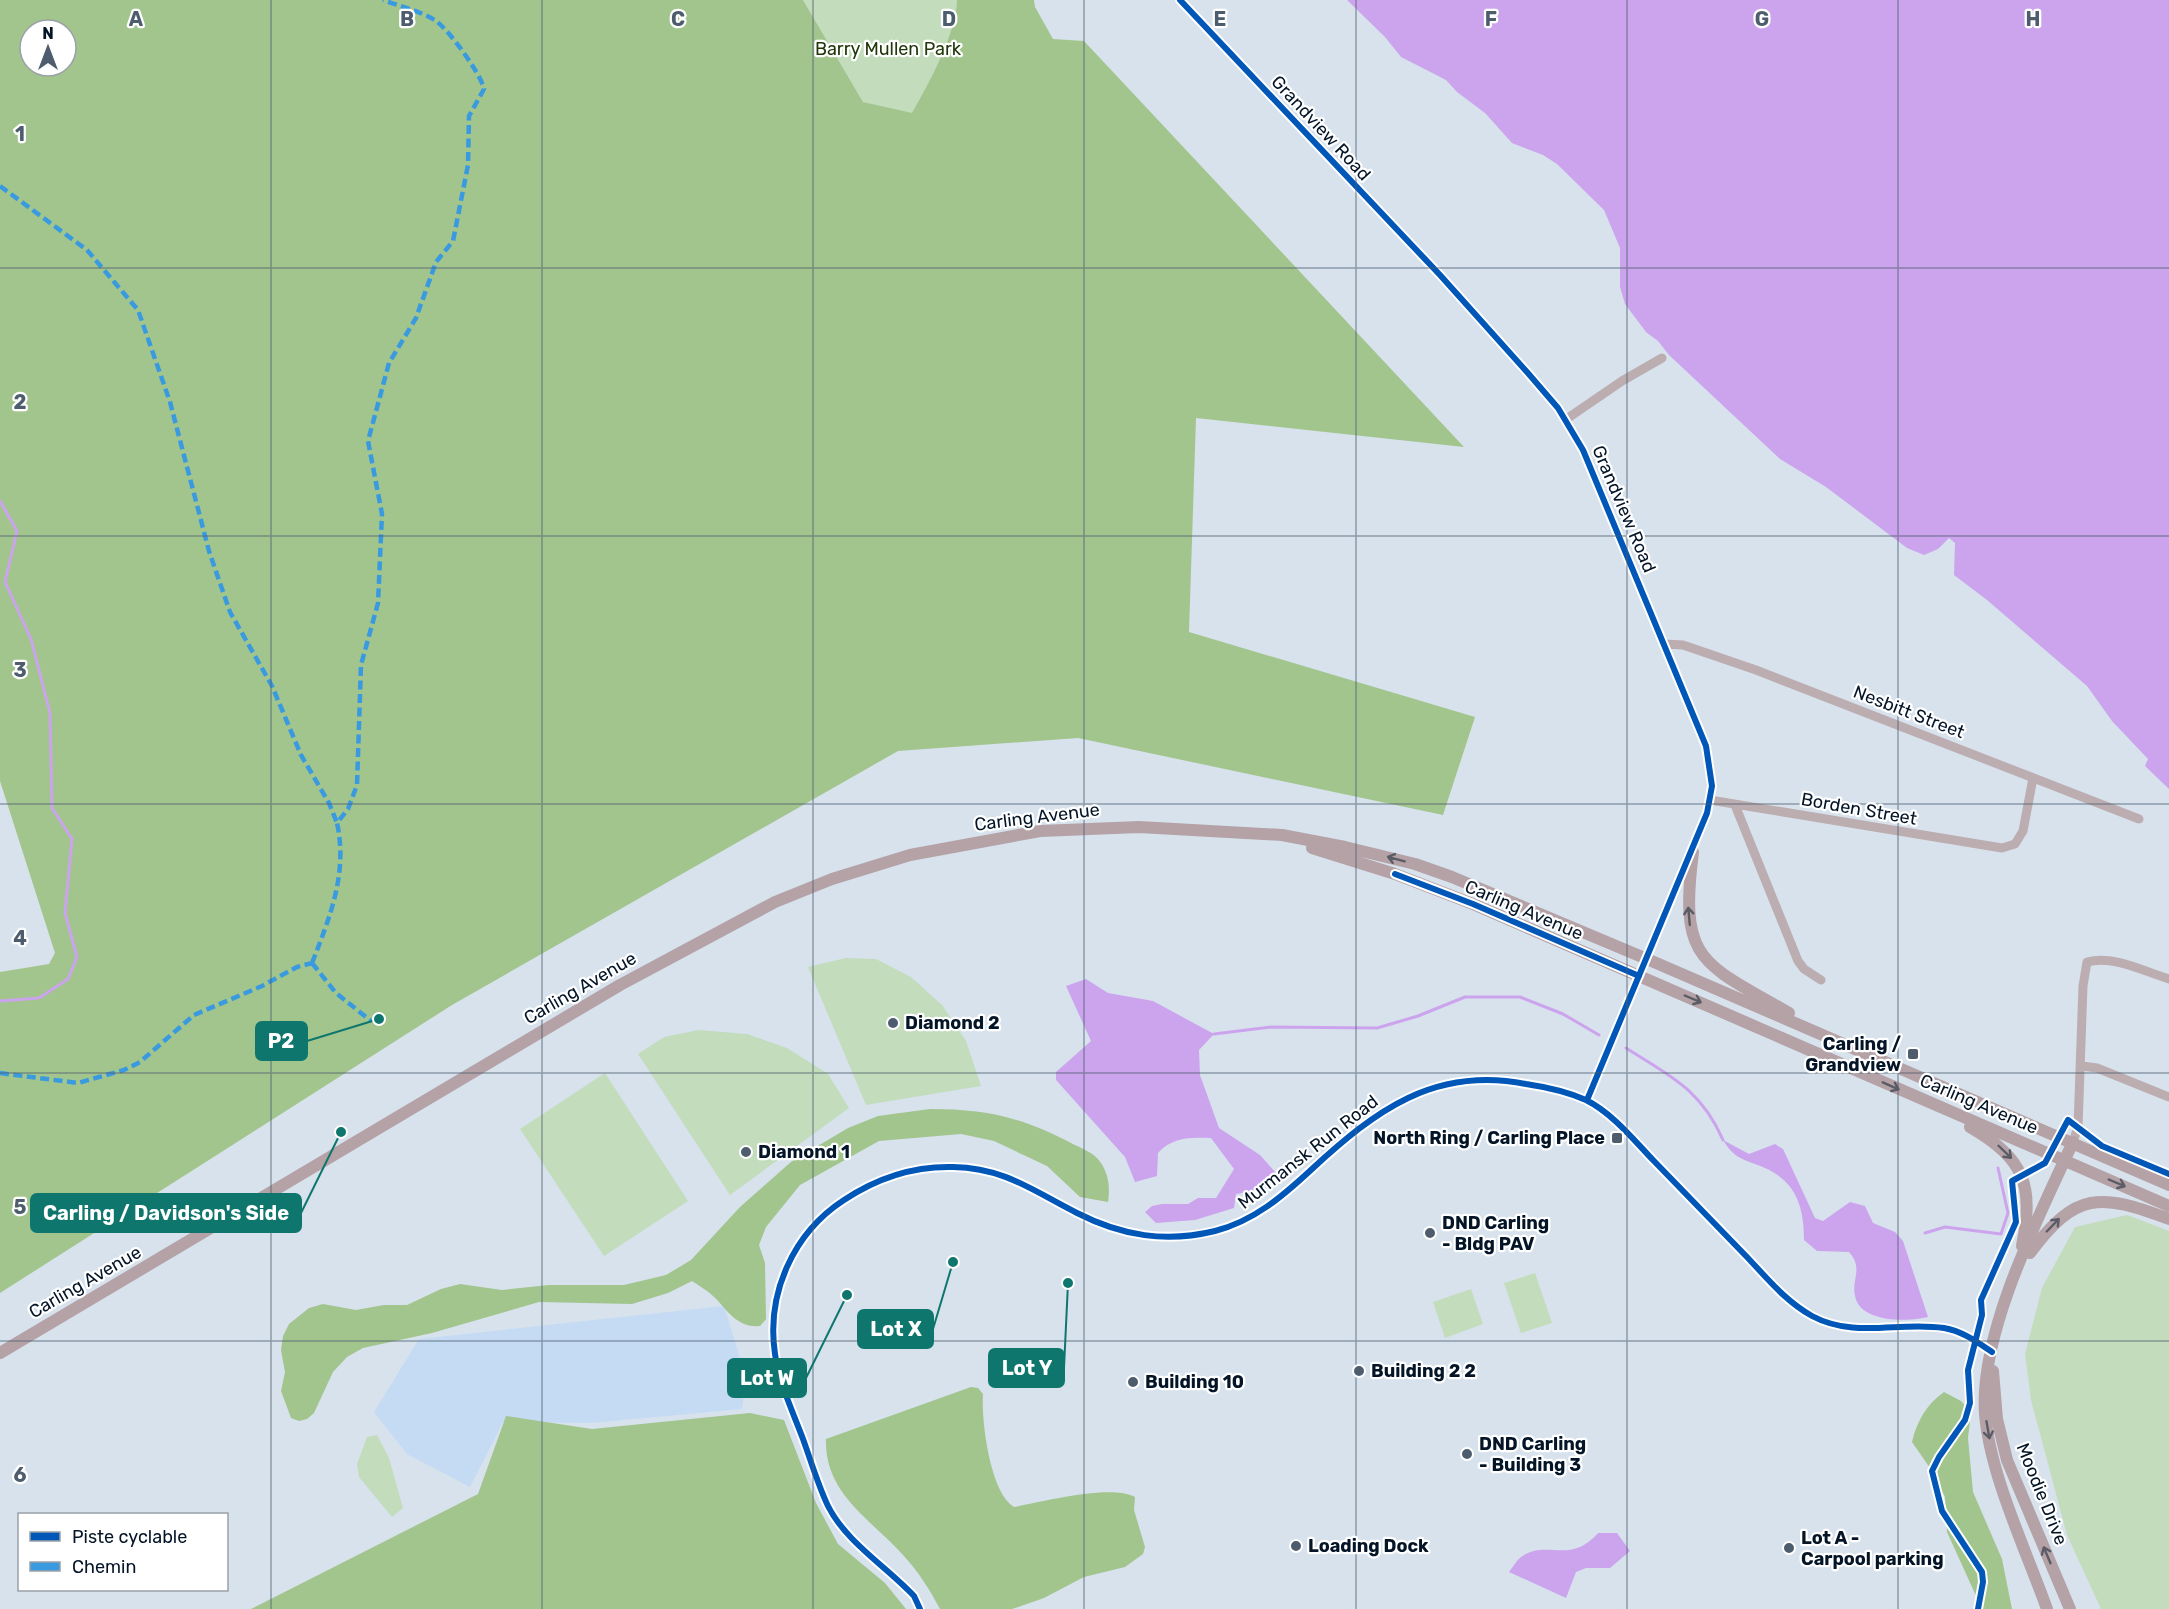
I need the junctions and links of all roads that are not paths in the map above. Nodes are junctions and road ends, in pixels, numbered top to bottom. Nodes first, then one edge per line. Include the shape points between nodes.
1 (1180, 0) edge
2 (1662, 358) dead end
3 (1565, 420) junction
4 (1665, 644) junction
5 (2033, 778) junction
6 (1710, 800) junction
7 (1735, 805) junction
8 (2139, 819) dead end
9 (1238, 832) junction
10 (1692, 852) junction
11 (1647, 959) junction
12 (1639, 976) junction
13 (2169, 979) edge
14 (1821, 980) dead end
15 (1839, 1043) junction
16 (2082, 1066) junction
17 (2169, 1097) edge
18 (1921, 1098) junction
19 (1587, 1100) junction
20 (2073, 1142) junction
21 (2064, 1161) junction
22 (2169, 1185) edge
23 (2169, 1206) edge
24 (2169, 1219) edge
25 (2017, 1271) junction
26 (1992, 1352) junction
27 (0, 1353) edge
28 (920, 1609) edge
29 (2047, 1609) edge
30 (2070, 1609) edge

1 - 3 street, Grandview Road via 1440,275
2 - 3 street
3 - 4 street, Grandview Road via 1583,450
4 - 5 street, Nesbitt Street via 1683,645 1756,670
4 - 6 street, Grandview Road via 1706,746
5 - 7 street, Borden Street via 2023,831 2015,844 2002,848
5 - 8 street, Nesbitt Street
6 - 7 street, Borden Street
6 - 10 street, Grandview Road
7 - 14 street via 1798,961
11 -> 9 main road, Carling Avenue via 1415,864 1282,835
9 - 12 main road, Carling Avenue via 1318,849 1411,880
9 - 27 main road, Carling Avenue via 1139,826 1040,831 910,855 785,898 620,985
10 - 11 street, Grandview Road
15 -> 10 main road via 1721,974 1702,955 1688,919
11 - 12 street, Grandview Road
11 - 15 main road, Carling Avenue
12 -> 18 main road, Carling Avenue
12 - 19 street, Grandview Road
13 - 16 street via 2120,963 2098,959 2087,962
15 - 20 main road, Carling Avenue
16 - 17 street via 2097,1068
16 - 20 street via 2078,1127
18 - 21 main road, Carling Avenue
18 -> 25 main road via 1990,1139 2006,1151 2019,1169 2028,1206
19 - 26 street, Murmansk Run Road via 1637,1143 1793,1304 1826,1322 1858,1329 1943,1328
19 - 28 street, Murmansk Run Road via 1504,1080 1456,1083 1417,1093 1373,1116 1248,1221 1178,1238 1144,1237 1104,1226 1011,1177 970,1167 903,1172 877,1181 837,1205 801,1242 781,1280 774,1324 777,1367 830,1509 851,1536 914,1596
20 - 21 main road, Moodie Drive
20 - 22 main road, Carling Avenue
21 -> 23 main road, Carling Avenue
21 - 25 main road, Moodie Drive
25 -> 24 main road via 2053,1223 2072,1209 2095,1202 2121,1203
25 - 26 main road, Moodie Drive via 2003,1304
26 -> 29 main road, Moodie Drive via 1985,1404 1992,1454
30 -> 26 main road, Moodie Drive via 2007,1460 1997,1419

